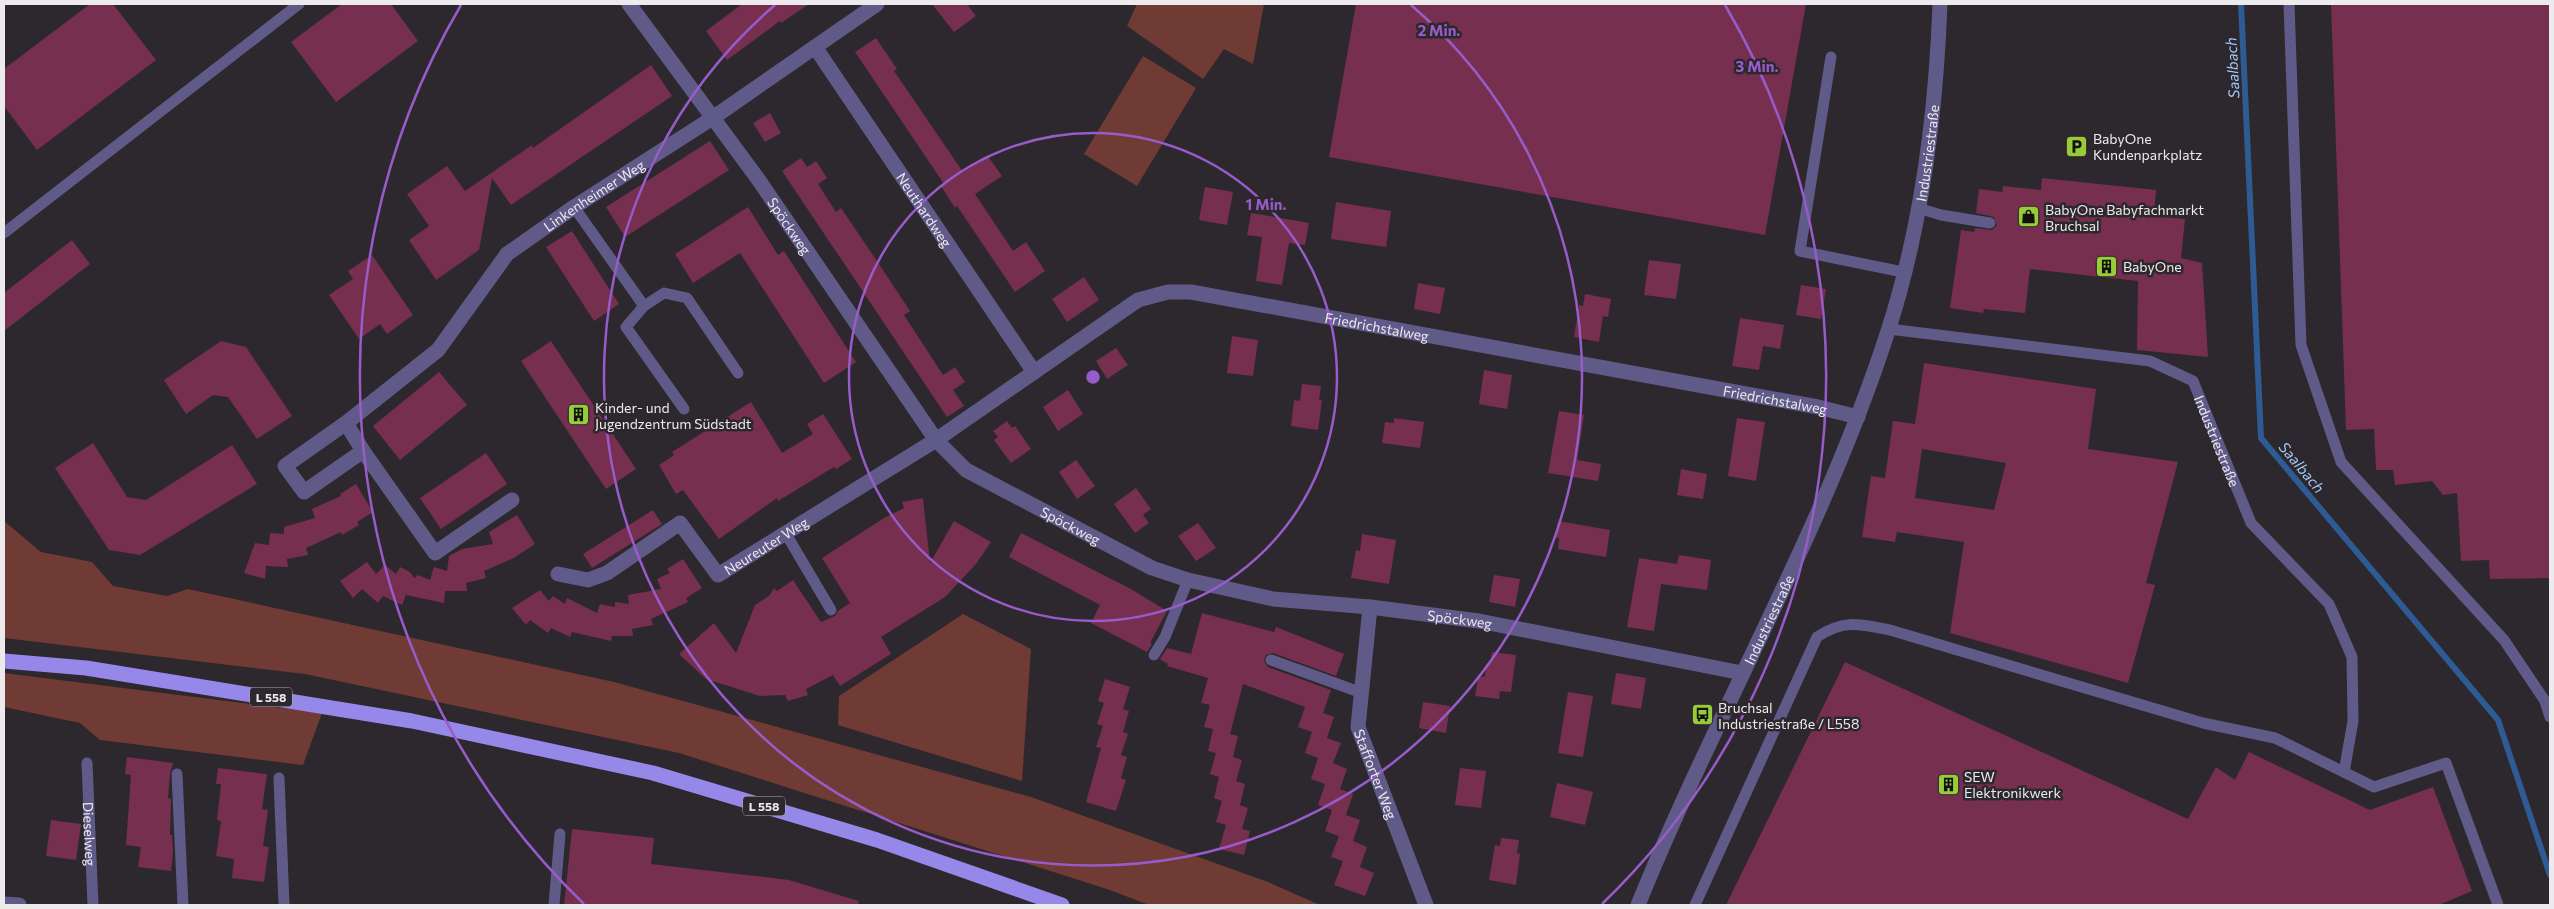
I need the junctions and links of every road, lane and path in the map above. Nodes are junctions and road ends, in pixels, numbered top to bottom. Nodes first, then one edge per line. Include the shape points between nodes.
1 (299, 4) edge
2 (629, 4) edge
3 (877, 4) edge
4 (1940, 4) edge
5 (2289, 4) edge
6 (815, 47) junction
7 (1831, 57) dead end
8 (714, 117) junction
9 (574, 207) junction
10 (1918, 208) junction
11 (1990, 223) dead end
12 (4, 233) edge
13 (1903, 272) junction
14 (644, 306) junction
15 (1889, 329) junction
16 (1034, 372) junction
17 (738, 373) dead end
18 (684, 409) dead end
19 (1858, 416) junction
20 (346, 423) junction
21 (936, 440) junction
22 (363, 451) junction
23 (512, 500) dead end
24 (786, 534) junction
25 (558, 574) dead end
26 (1188, 580) junction
27 (1370, 607) junction
28 (831, 610) dead end
29 (1154, 656) dead end
30 (1271, 660) dead end
31 (4, 661) edge
32 (1742, 673) junction
33 (1362, 693) junction
34 (2550, 717) edge
35 (87, 763) dead end
36 (2344, 772) junction
37 (177, 774) dead end
38 (279, 778) dead end
39 (560, 834) dead end
40 (4, 904) edge
41 (18, 905) edge
42 (93, 905) edge
43 (183, 905) edge
44 (284, 905) edge
45 (554, 905) edge
46 (1062, 905) edge
47 (1426, 905) edge
48 (1638, 905) edge
49 (1696, 905) edge
50 (2498, 905) edge

1 - 12 lane
2 - 8 street, Spöckweg
3 - 6 street, Linkenheimer Weg
4 - 10 street, Industriestraße via 1930,141
5 - 34 lane via 2301,345 2341,462 2504,640 2545,702
6 - 8 street, Linkenheimer Weg
6 - 16 street, Neuthardweg
7 - 13 lane via 1800,251
8 - 9 street, Linkenheimer Weg
8 - 21 street, Spöckweg
9 - 14 lane
9 - 20 street, Linkenheimer Weg via 507,254 438,350
10 - 11 lane
10 - 13 street, Industriestraße
13 - 15 street, Industriestraße
14 - 17 lane via 664,293 687,298
14 - 18 lane via 626,327
15 - 19 street, Industriestraße
15 - 36 lane, Industriestraße via 2150,361 2193,381 2251,523 2329,604 2352,657 2353,721
16 - 19 street, Friedrichstalweg via 1138,300 1168,292 1192,292
16 - 21 street, Friedrichstalweg
19 - 32 street, Industriestraße
20 - 22 street
20 - 22 street, Linkenheimer Weg via 285,466 304,492
21 - 24 street, Neureuter Weg
21 - 26 street, Spöckweg via 966,470 1152,568
22 - 23 street via 435,553
24 - 25 street, Neureuter Weg via 718,575 680,523 607,573 588,580
24 - 28 lane
26 - 27 street, Spöckweg via 1273,599
26 - 29 lane
27 - 32 street, Spöckweg via 1479,621
27 - 33 street, Stafforter Weg
30 - 33 lane
31 - 46 main road, L 558 via 86,668 412,720 653,773 877,840
32 - 48 street, Industriestraße
33 - 47 street, Stafforter Weg via 1358,727
35 - 42 lane, Dieselweg
36 - 49 lane via 2275,738 2203,723 1890,630 1855,623 1832,627 1817,637
36 - 50 lane via 2374,787 2446,763
37 - 43 lane
38 - 44 lane
39 - 45 lane
40 - 41 street

